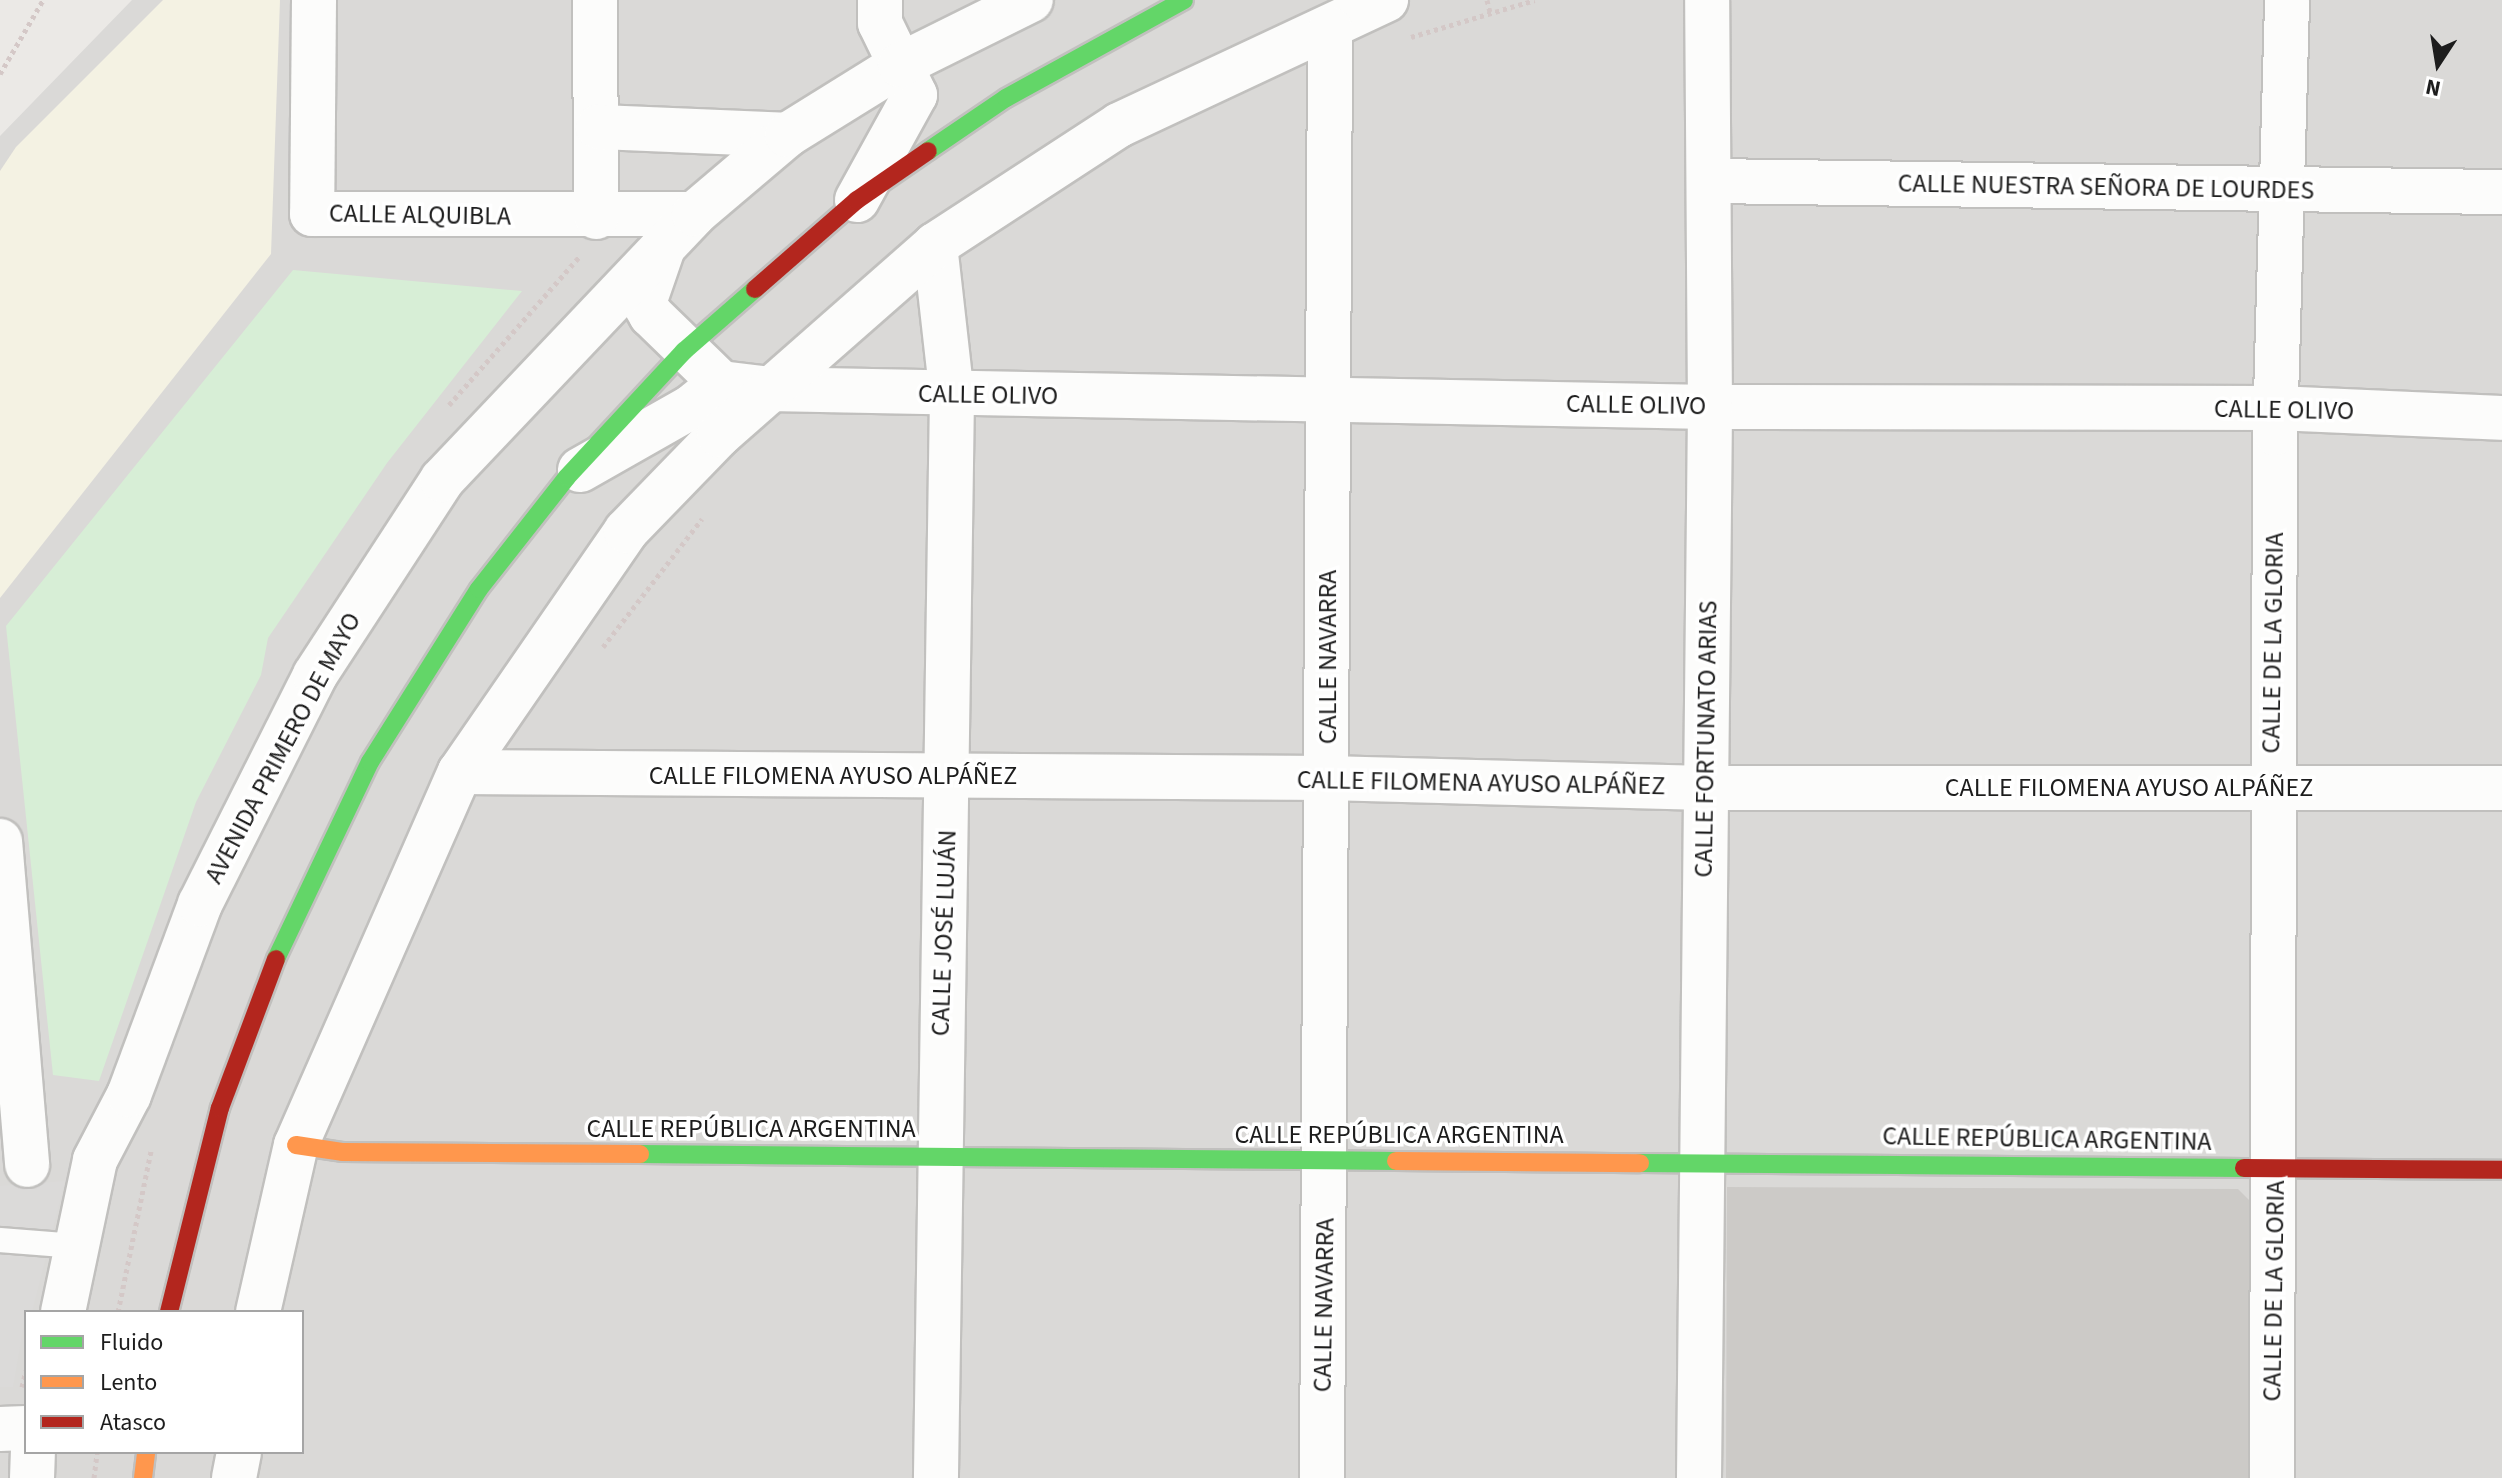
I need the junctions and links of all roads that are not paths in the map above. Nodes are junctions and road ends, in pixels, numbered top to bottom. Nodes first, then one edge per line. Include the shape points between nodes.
1 (314, 0) edge
2 (595, 0) edge
3 (880, 0) edge
4 (1031, 0) edge
5 (1184, 0) edge
6 (1386, 0) edge
7 (1420, 0) edge
8 (1707, 0) edge
9 (2287, 0) edge
10 (1330, 29) junction
11 (900, 65) junction
12 (598, 127) junction
13 (787, 135) junction
14 (1710, 181) junction
15 (2285, 190) junction
16 (2502, 192) edge
17 (857, 200) junction
18 (694, 214) junction
19 (596, 217) junction
20 (664, 245) junction
21 (935, 245) junction
22 (644, 303) junction
23 (578, 332) junction
24 (684, 351) junction
25 (721, 383) junction
26 (769, 389) junction
27 (952, 396) junction
28 (1329, 397) junction
29 (1710, 407) junction
30 (2275, 408) junction
31 (2502, 418) edge
32 (567, 477) junction
33 (460, 772) junction
34 (948, 777) junction
35 (1327, 778) junction
36 (1706, 788) junction
37 (2272, 788) junction
38 (2502, 788) edge
39 (0, 841) edge
40 (296, 1145) junction
41 (938, 1157) junction
42 (95, 1160) junction
43 (1325, 1162) junction
44 (1701, 1162) junction
45 (14, 1166) edge
46 (2276, 1167) junction
47 (2502, 1170) edge
48 (0, 1240) edge
49 (77, 1246) junction
50 (63, 1310) edge
51 (170, 1310) edge
52 (258, 1310) edge
53 (24, 1428) edge
54 (0, 1429) edge
55 (33, 1454) edge
56 (146, 1454) edge
57 (239, 1454) edge
58 (32, 1478) edge
59 (143, 1478) edge
60 (234, 1478) edge
61 (936, 1478) edge
62 (1322, 1478) edge
63 (1699, 1478) edge
64 (2272, 1478) edge

1 - 19 street, CALLE ALQUIBLA via 312,214
2 - 12 street
3 - 11 street via 880,23
4 - 11 street, AVENIDA PRIMERO DE MAYO
5 - 17 street via 1006,98
6 - 10 street
7 - 10 street
8 - 14 street, CALLE FORTUNATO ARIAS
9 - 15 street, CALLE DE LA GLORIA
10 - 21 street via 1119,125
10 - 28 street, CALLE NAVARRA
11 - 13 street, AVENIDA PRIMERO DE MAYO
11 - 17 street via 915,95
12 - 13 street
12 - 19 street
13 - 18 street, AVENIDA PRIMERO DE MAYO
14 - 15 street, CALLE NUESTRA SEÑORA DE LOURDES
14 - 29 street, CALLE FORTUNATO ARIAS
15 - 16 street, CALLE NUESTRA SEÑORA DE LOURDES
15 - 30 street, CALLE DE LA GLORIA
17 - 24 street
18 - 19 street, CALLE ALQUIBLA
18 - 20 street, AVENIDA PRIMERO DE MAYO
20 - 22 street, AVENIDA PRIMERO DE MAYO
20 - 23 street, AVENIDA PRIMERO DE MAYO
21 - 26 street
21 - 27 street, CALLE JOSÉ LUJÁN
22 - 23 street, AVENIDA PRIMERO DE MAYO
22 - 24 street
23 - 42 street, AVENIDA PRIMERO DE MAYO via 442,480 315,675 200,904 129,1095
24 - 25 street
24 - 32 street
25 - 26 street
25 - 32 street via 691,407
26 - 27 street, CALLE OLIVO
26 - 33 street via 626,531
27 - 28 street, CALLE OLIVO
27 - 34 street, CALLE JOSÉ LUJÁN
28 - 29 street, CALLE OLIVO
28 - 35 street, CALLE NAVARRA
29 - 30 street, CALLE OLIVO
29 - 36 street, CALLE FORTUNATO ARIAS
30 - 31 street, CALLE OLIVO
30 - 37 street, CALLE DE LA GLORIA
32 - 51 street via 423,674 329,842 230,1079
33 - 34 street, CALLE FILOMENA AYUSO ALPÁÑEZ
33 - 40 street
34 - 35 street, CALLE FILOMENA AYUSO ALPÁÑEZ
34 - 41 street, CALLE JOSÉ LUJÁN
35 - 36 street, CALLE FILOMENA AYUSO ALPÁÑEZ
35 - 43 street, CALLE NAVARRA
36 - 37 street, CALLE FILOMENA AYUSO ALPÁÑEZ
36 - 44 street, CALLE FORTUNATO ARIAS
37 - 38 street, CALLE FILOMENA AYUSO ALPÁÑEZ
37 - 46 street, CALLE DE LA GLORIA
39 - 45 street
40 - 41 street, CALLE REPÚBLICA ARGENTINA via 343,1152
40 - 52 street
41 - 43 street, CALLE REPÚBLICA ARGENTINA
41 - 61 street, CALLE JOSÉ LUJÁN
42 - 45 street
42 - 49 street, AVENIDA PRIMERO DE MAYO
43 - 44 street, CALLE REPÚBLICA ARGENTINA
43 - 62 street, CALLE NAVARRA
44 - 46 street, CALLE REPÚBLICA ARGENTINA
44 - 63 street, CALLE FORTUNATO ARIAS
46 - 47 street, CALLE REPÚBLICA ARGENTINA
46 - 64 street, CALLE DE LA GLORIA
48 - 49 lane
49 - 50 street, AVENIDA PRIMERO DE MAYO
53 - 54 street
55 - 58 street
56 - 59 street
57 - 60 street

